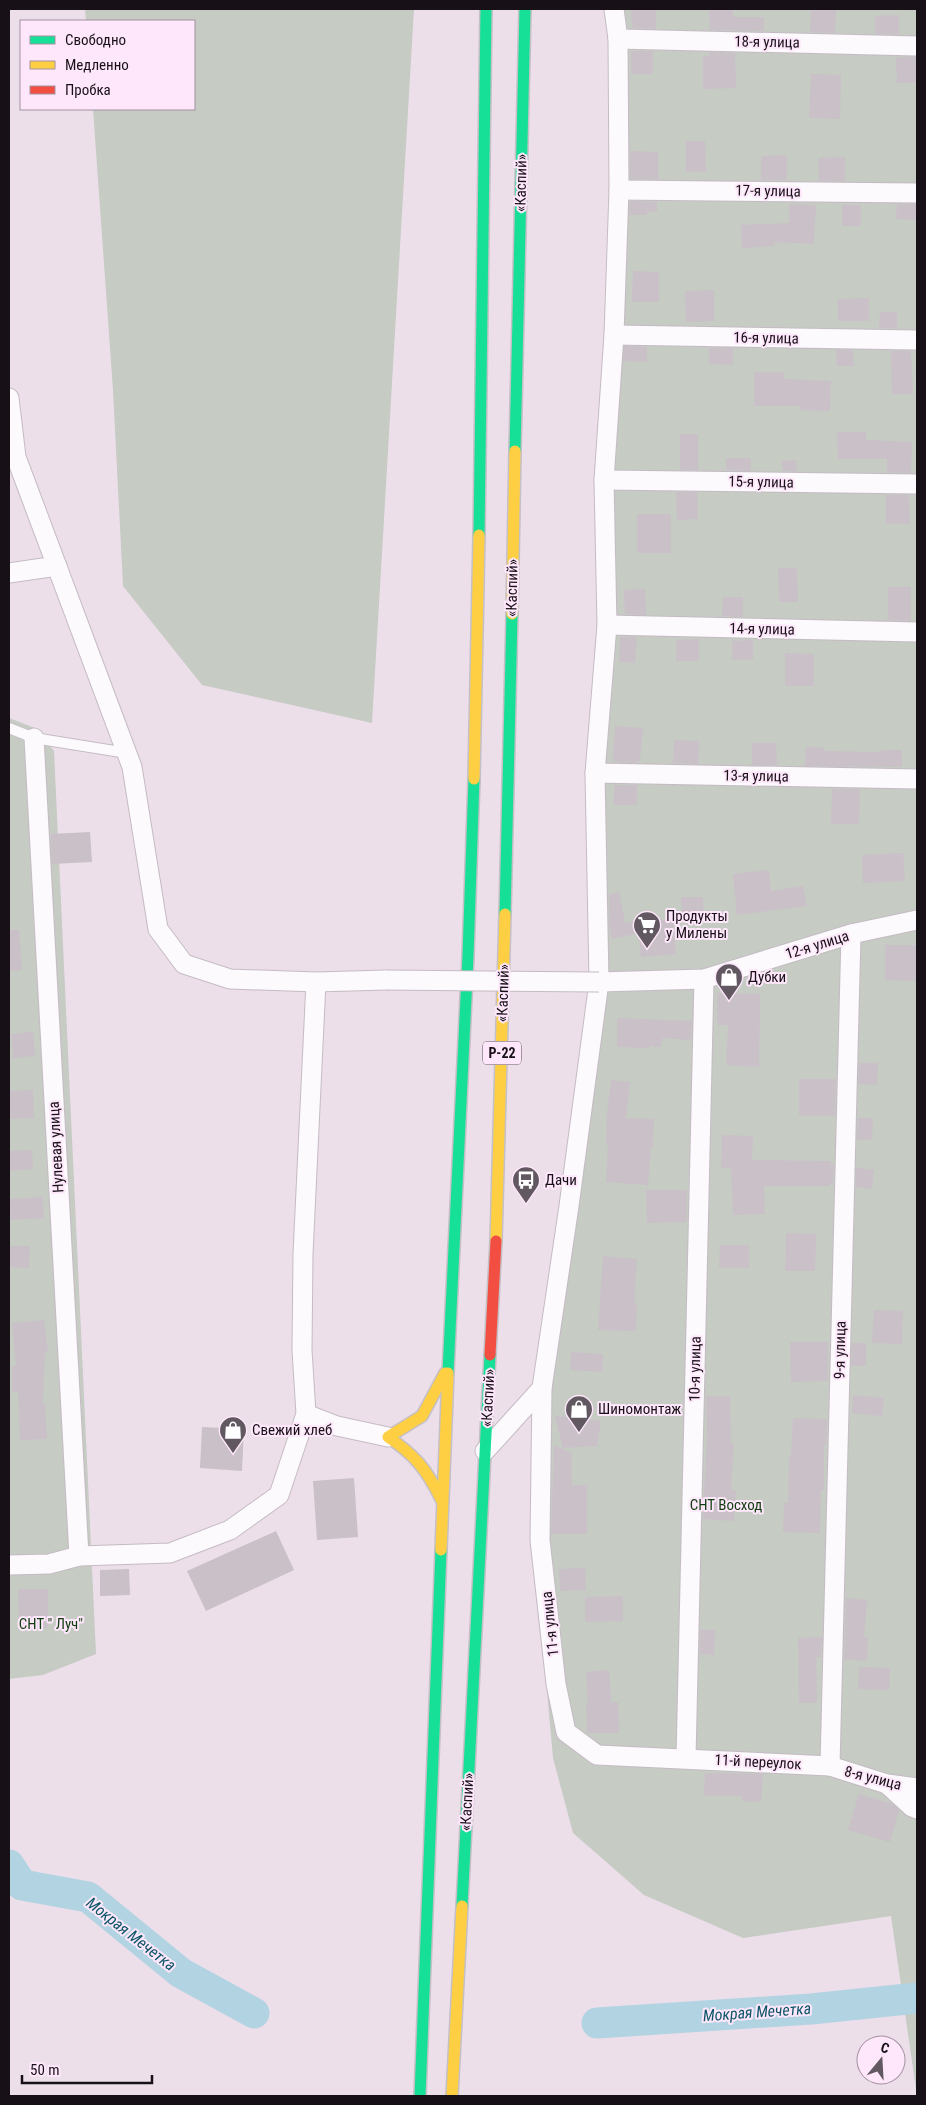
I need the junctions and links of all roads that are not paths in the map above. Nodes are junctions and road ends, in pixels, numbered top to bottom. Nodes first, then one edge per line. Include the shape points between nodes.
1 (486, 9) edge
2 (525, 9) edge
3 (614, 9) edge
4 (618, 39) junction
5 (917, 46) edge
6 (619, 190) junction
7 (917, 193) edge
8 (614, 335) junction
9 (917, 340) edge
10 (9, 398) edge
11 (604, 480) junction
12 (917, 484) edge
13 (57, 566) junction
14 (9, 573) edge
15 (608, 625) junction
16 (917, 632) edge
17 (9, 728) edge
18 (34, 738) junction
19 (127, 753) junction
20 (595, 773) junction
21 (917, 779) edge
22 (917, 920) edge
23 (851, 934) junction
24 (704, 979) junction
25 (316, 982) junction
26 (599, 982) junction
27 (448, 1367) junction
28 (542, 1388) junction
29 (306, 1414) junction
30 (388, 1436) junction
31 (485, 1451) junction
32 (443, 1503) junction
33 (79, 1556) junction
34 (9, 1565) edge
35 (686, 1758) junction
36 (830, 1766) junction
37 (887, 1784) junction
38 (917, 1788) edge
39 (917, 1809) edge
40 (420, 2096) edge
41 (452, 2096) edge

1 - 27 highway, Р-22 via 478,647 468,956
2 - 31 highway, «Каспий» / Р-22 via 504,964 495,1266
3 - 4 street, 11-я улица
4 - 5 street, 18-я улица
4 - 6 street, 11-я улица
6 - 7 street, 17-я улица
6 - 8 street, 11-я улица
8 - 9 street, 16-я улица
8 - 11 street, 11-я улица
10 - 13 street, 12-я улица via 16,457
11 - 12 street, 15-я улица
11 - 15 street, 11-я улица
13 - 14 street
13 - 19 street, 12-я улица
15 - 16 street, 14-я улица
15 - 20 street, 11-я улица
17 - 18 lane
18 - 19 lane
18 - 33 street, Нулевая улица
19 - 25 street, 12-я улица via 158,929 184,964 230,980
20 - 21 street, 13-я улица
20 - 26 street, 11-я улица
22 - 23 street, 12-я улица
23 - 24 street, 12-я улица
23 - 36 street, 9-я улица
24 - 26 street, 12-я улица
24 - 35 street, 10-я улица
25 - 26 street, 12-я улица, bridge
25 - 29 street via 303,1254 302,1350
26 - 28 street, 11-я улица
27 - 30 highway via 422,1416
27 - 32 highway, Р-22
28 - 31 street
28 - 35 street, 11-я улица via 540,1540 556,1684 566,1732 597,1755
29 - 30 street via 337,1426
29 - 33 street via 279,1495 230,1530 170,1553
30 - 32 highway via 407,1448 428,1470
31 - 41 highway, «Каспий» / Р-22
32 - 40 highway, Р-22
33 - 34 street via 49,1564
35 - 36 street, 11-й переулок
36 - 37 street, 8-я улица
37 - 38 street, 8-я улица
37 - 39 street

